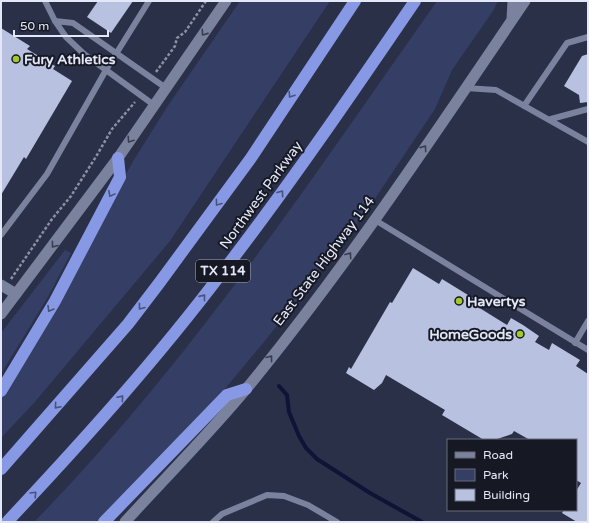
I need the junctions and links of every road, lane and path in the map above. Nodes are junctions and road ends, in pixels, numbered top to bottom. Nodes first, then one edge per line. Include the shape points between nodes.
1 (46, 1) edge
2 (149, 1) edge
3 (206, 1) edge
4 (226, 1) edge
5 (355, 1) edge
6 (415, 1) edge
7 (513, 1) edge
8 (525, 1) edge
9 (512, 20) junction
10 (55, 21) junction
11 (588, 37) edge
12 (117, 53) junction
13 (106, 70) junction
14 (152, 78) junction
15 (166, 88) junction
16 (466, 88) junction
17 (140, 95) junction
18 (154, 105) junction
19 (524, 106) junction
20 (588, 109) edge
21 (551, 119) junction
22 (588, 142) edge
23 (118, 158) junction
24 (375, 220) junction
25 (1, 235) edge
26 (3, 286) edge
27 (16, 294) junction
28 (1, 314) edge
29 (588, 321) edge
30 (575, 343) junction
31 (588, 350) edge
32 (246, 389) junction
33 (1, 391) edge
34 (1, 469) edge
35 (7, 522) edge
36 (104, 522) edge
37 (125, 522) edge
38 (213, 522) edge
39 (337, 522) edge

1 - 10 lane
2 - 12 lane
3 - 14 path via 177,38 175,46
4 -> 15 main road
5 -> 34 highway, TX 114 via 251,158 160,282 123,329
35 -> 6 highway, Northwest Parkway / TX 114 via 66,460 135,381 224,270 314,148
7 - 9 main road
8 - 9 main road, East State Highway 114
9 - 16 main road, East State Highway 114
10 - 12 lane via 73,23
10 - 13 lane via 66,37
11 - 19 lane via 567,43
12 - 13 lane
12 - 14 lane
13 - 17 lane
13 - 25 lane via 47,174
14 - 15 lane
15 - 18 main road
16 - 19 lane via 496,90
24 -> 16 main road, East State Highway 114
17 - 18 lane
17 - 26 path via 112,129 71,196
18 -> 23 main road
19 - 21 lane
20 - 21 lane
21 - 22 lane
23 -> 27 main road
23 -> 33 highway via 120,177 55,301
24 - 30 lane
32 -> 24 main road, East State Highway 114
26 - 27 main road
27 - 28 main road
29 - 30 lane
30 - 31 lane
32 - 36 highway via 227,394
32 - 37 main road, East State Highway 114
38 - 39 lane via 222,514 267,495 290,498

